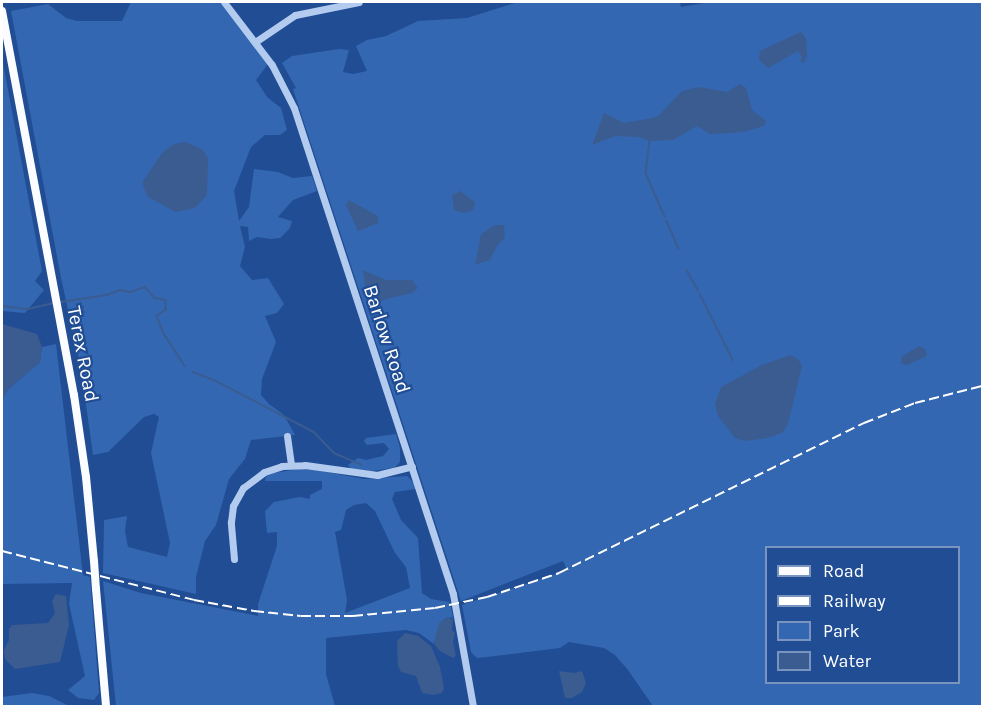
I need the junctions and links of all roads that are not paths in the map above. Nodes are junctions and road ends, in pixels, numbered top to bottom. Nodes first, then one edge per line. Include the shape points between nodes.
1 (224, 2) edge
2 (359, 2) edge
3 (2, 11) edge
4 (255, 42) junction
5 (287, 436) dead end
6 (291, 465) junction
7 (412, 466) junction
8 (234, 559) dead end
9 (106, 706) edge
10 (473, 706) edge

1 - 4 street, Barlow Road
2 - 4 street via 295,15
3 - 9 main road, Terex Road, bridge via 80,430
4 - 7 street, Barlow Road via 278,74 294,108
5 - 6 street
6 - 7 street via 316,465 366,475
6 - 8 street via 264,472 240,492 231,519
7 - 10 street, Barlow Road via 456,604

